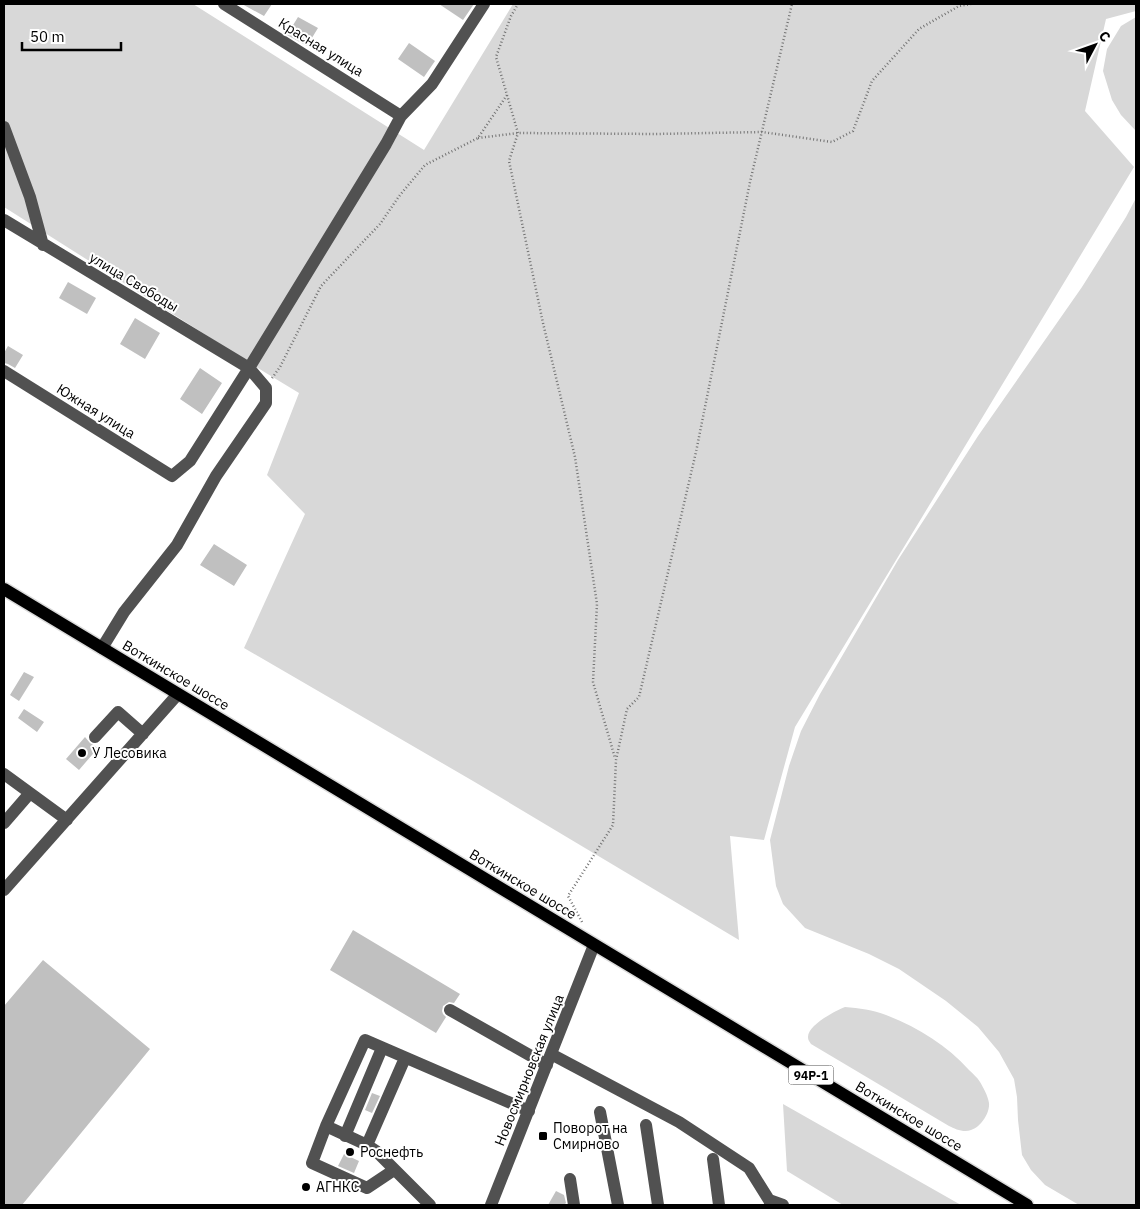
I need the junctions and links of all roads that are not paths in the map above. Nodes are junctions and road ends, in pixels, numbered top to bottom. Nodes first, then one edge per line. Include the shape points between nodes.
1 (224, 4) edge
2 (484, 4) edge
3 (401, 116) junction
4 (4, 127) edge
5 (4, 220) edge
6 (43, 245) junction
7 (249, 368) junction
8 (4, 371) edge
9 (4, 589) edge
10 (102, 648) junction
11 (178, 694) junction
12 (143, 734) junction
13 (95, 737) dead end
14 (4, 774) edge
15 (30, 793) junction
16 (67, 820) junction
17 (4, 823) edge
18 (4, 890) edge
19 (594, 945) junction
20 (450, 1010) dead end
21 (382, 1048) junction
22 (406, 1058) junction
23 (549, 1059) junction
24 (529, 1111) junction
25 (600, 1112) dead end
26 (646, 1125) dead end
27 (326, 1126) junction
28 (345, 1136) junction
29 (367, 1145) junction
30 (713, 1159) dead end
31 (394, 1170) junction
32 (570, 1179) dead end
33 (770, 1202) edge
34 (494, 1204) edge
35 (430, 1205) edge
36 (574, 1205) edge
37 (618, 1205) edge
38 (658, 1205) edge
39 (720, 1205) edge
40 (783, 1205) edge
41 (1027, 1205) edge

1 - 3 street, Красная улица
2 - 3 street via 432,84
3 - 7 street
4 - 6 street via 30,197
5 - 6 street, улица Свободы
6 - 7 street, улица Свободы
7 - 8 street, Южная улица via 190,461 172,476
7 - 10 street, улица Свободы via 266,388 266,403 216,476 178,545 124,612
9 - 10 main road, Воткинское шоссе
10 - 11 main road, Воткинское шоссе
11 - 12 street
11 - 19 main road, Воткинское шоссе
12 - 13 street via 118,712
12 - 16 street
14 - 15 street
15 - 16 street
15 - 17 street
16 - 18 street
19 - 23 street, Новосмирновская улица
19 - 41 main road, Воткинское шоссе / 94Р-1
20 - 23 street
21 - 22 street
21 - 27 street via 365,1040
21 - 28 street
22 - 24 street
22 - 29 street
23 - 24 street, Новосмирновская улица
23 - 33 street via 679,1122 749,1168
24 - 34 street, Новосмирновская улица
25 - 37 street
26 - 38 street
27 - 28 street
27 - 31 street via 312,1163 367,1188
28 - 29 street
29 - 31 street
30 - 39 street
31 - 35 street
32 - 36 street
33 - 40 street

